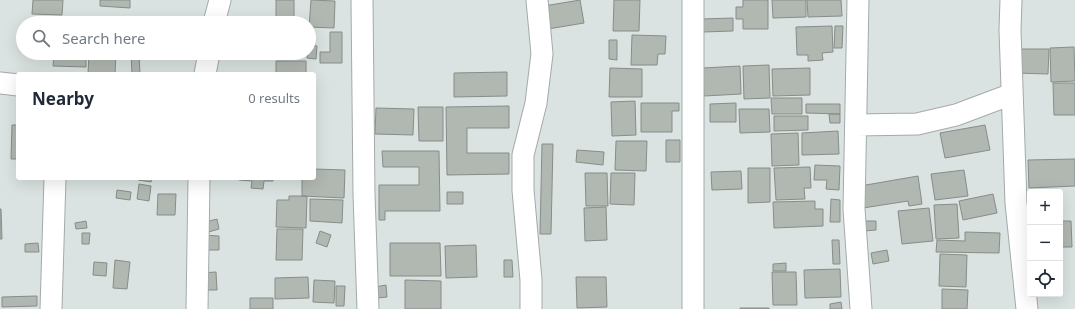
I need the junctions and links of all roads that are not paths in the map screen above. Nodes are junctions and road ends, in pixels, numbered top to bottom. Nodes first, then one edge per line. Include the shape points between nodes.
1 (220, 0) edge
2 (362, 0) edge
3 (537, 0) edge
4 (693, 0) edge
5 (858, 0) edge
6 (1011, 0) edge
7 (216, 16) edge
8 (208, 60) edge
9 (205, 72) edge
10 (0, 83) edge
11 (16, 85) edge
12 (1012, 94) junction
13 (856, 125) junction
14 (55, 180) edge
15 (199, 180) edge
16 (51, 309) edge
17 (197, 309) edge
18 (368, 309) edge
19 (531, 309) edge
20 (693, 309) edge
21 (861, 309) edge
22 (1026, 309) edge

1 - 7 street
2 - 18 street
3 - 19 street via 542,54 536,103 523,155
4 - 20 street
5 - 13 street
6 - 12 street
8 - 9 street
10 - 11 street
12 - 13 street via 956,115 917,124
12 - 22 street via 1016,203
13 - 21 street via 854,209
14 - 16 street
15 - 17 street

